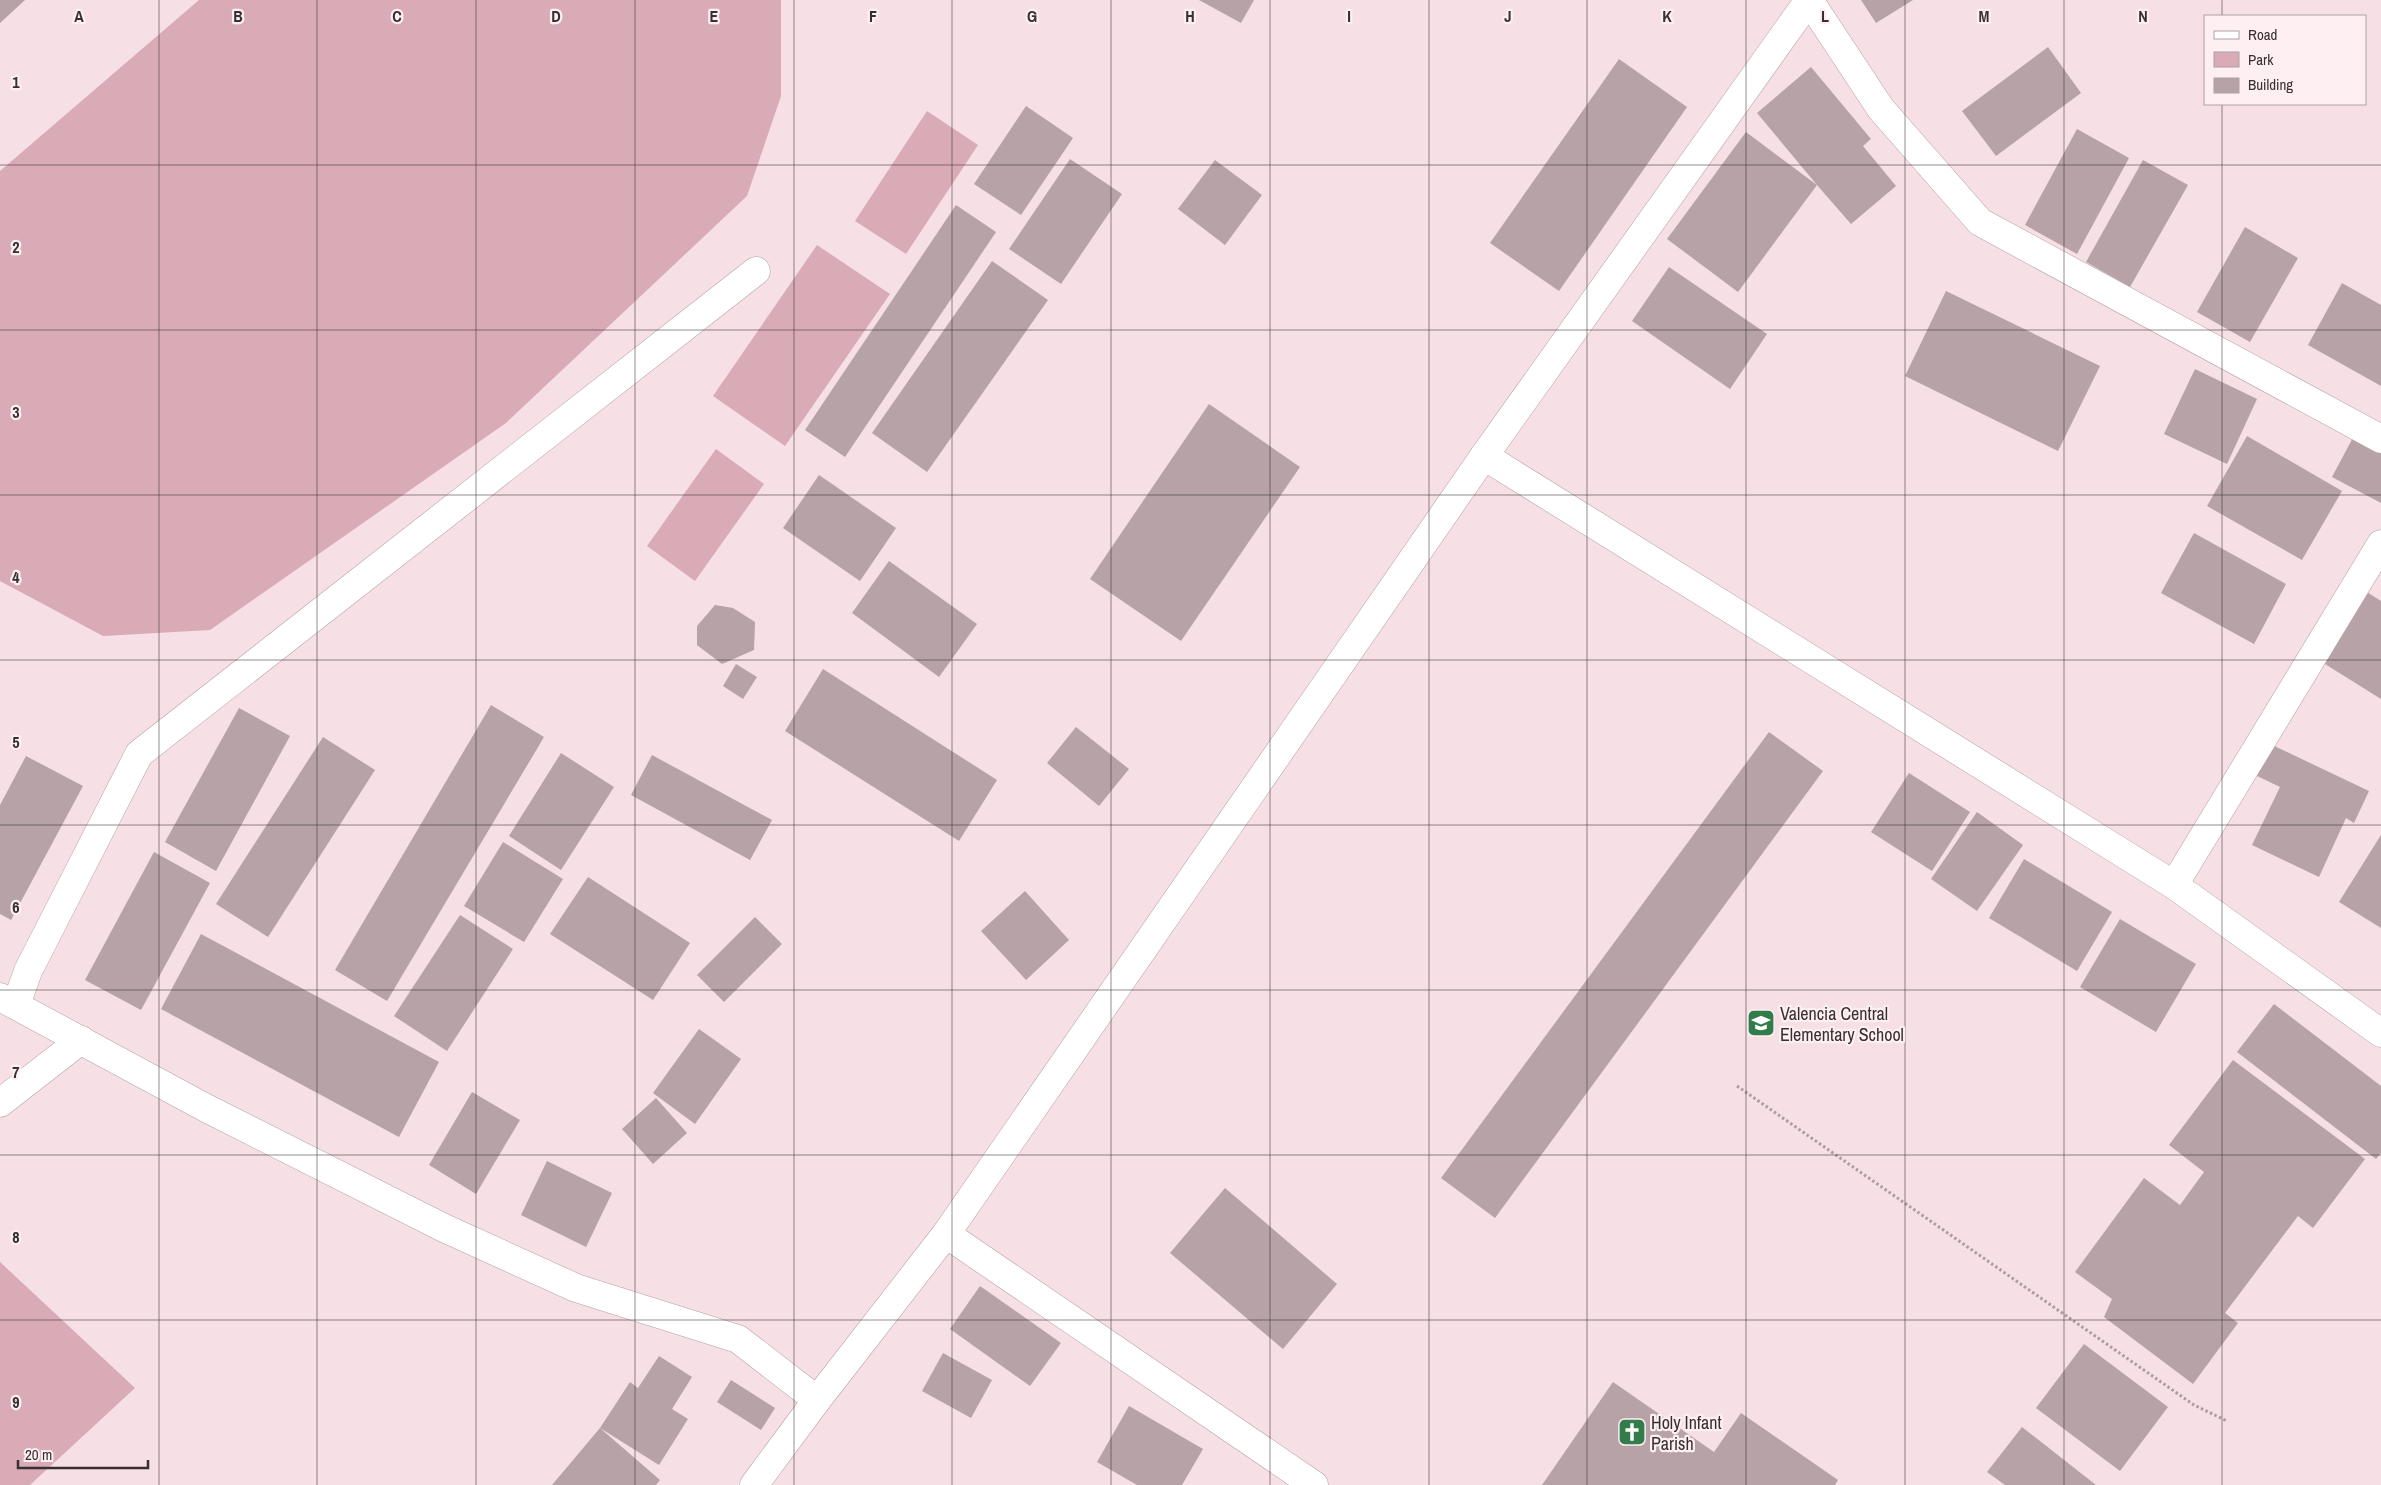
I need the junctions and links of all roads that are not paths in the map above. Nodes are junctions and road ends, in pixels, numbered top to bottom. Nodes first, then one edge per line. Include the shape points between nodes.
1 (1809, 0) edge
2 (756, 271) dead end
3 (2381, 439) edge
4 (1484, 456) junction
5 (2381, 544) edge
6 (2174, 885) junction
7 (8, 1001) edge
8 (2381, 1033) edge
9 (81, 1040) junction
10 (0, 1102) edge
11 (946, 1234) junction
12 (817, 1400) junction
13 (754, 1485) edge
14 (1314, 1485) edge

1 - 3 street via 1881,109 1980,222
1 - 4 street
2 - 7 street via 139,754 28,971
4 - 6 street
4 - 11 street
5 - 6 street
6 - 8 street
7 - 9 street
9 - 10 street
9 - 12 street via 206,1108 444,1228 567,1284 738,1338
11 - 12 street
11 - 14 street
12 - 13 street

